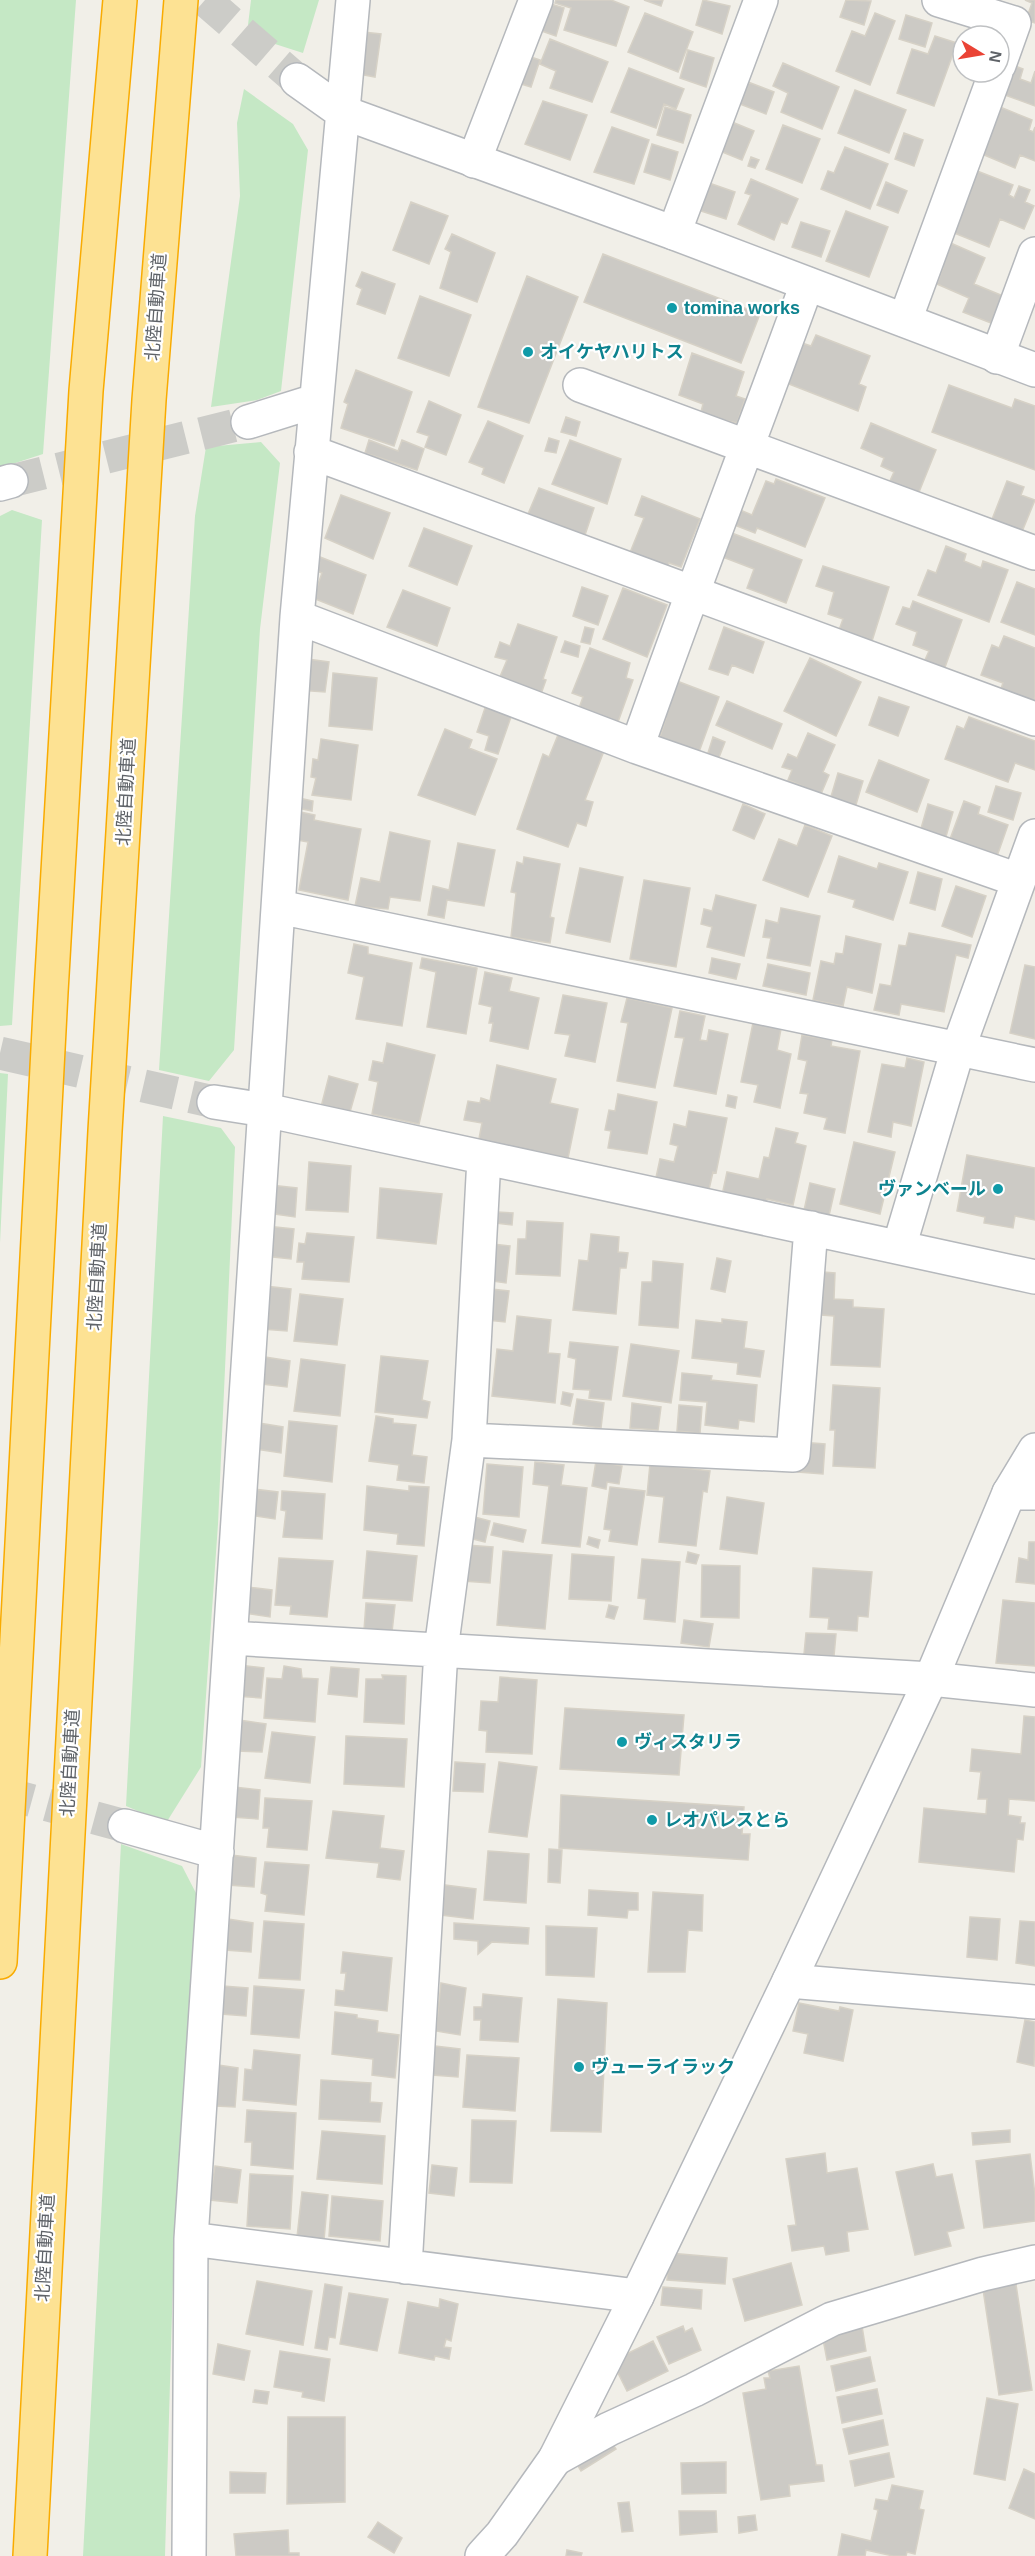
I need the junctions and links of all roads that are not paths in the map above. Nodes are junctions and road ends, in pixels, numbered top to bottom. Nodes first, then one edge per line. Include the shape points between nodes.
1 (120, 0) edge
2 (181, 0) edge
3 (201, 0) edge
4 (353, 0) edge
5 (536, 0) edge
6 (761, 0) edge
7 (939, 0) edge
8 (1011, 31) edge
9 (297, 80) tunnel mouth
10 (992, 84) edge
11 (342, 112) junction
12 (474, 161) junction
13 (674, 233) junction
14 (1035, 254) edge
15 (807, 284) junction
16 (905, 320) junction
17 (997, 357) junction
18 (1035, 370) edge
19 (580, 385) dead end
20 (149, 400) junction
21 (315, 401) junction
22 (248, 422) tunnel mouth
23 (747, 449) junction
24 (311, 452) junction
25 (1035, 553) edge
26 (692, 591) junction
27 (297, 616) junction
28 (1035, 719) edge
29 (637, 747) junction
30 (1035, 836) edge
31 (1018, 880) junction
32 (279, 907) junction
33 (958, 1049) junction
34 (1035, 1065) edge
35 (214, 1102) tunnel mouth
36 (265, 1110) junction
37 (484, 1158) junction
38 (811, 1228) junction
39 (899, 1247) junction
40 (1035, 1277) edge
41 (469, 1440) junction
42 (1035, 1450) edge
43 (1022, 1493) edge
44 (231, 1638) junction
45 (441, 1650) junction
46 (931, 1679) junction
47 (1035, 1690) edge
48 (125, 1826) tunnel mouth
49 (217, 1852) junction
50 (0, 1962) edge
51 (789, 1981) junction
52 (1035, 2002) edge
53 (191, 2239) junction
54 (1035, 2262) edge
55 (405, 2267) junction
56 (637, 2296) junction
57 (555, 2459) junction
58 (30, 2556) edge
59 (189, 2556) edge
60 (482, 2556) edge

1 - 50 highway via 86,403
2 - 20 highway, 北陸自動車道
3 - 20 highway via 171,286
4 - 11 street
5 - 12 street
6 - 13 street
7 - 8 street via 1014,23
9 - 11 street
10 - 16 street
11 - 12 street
11 - 21 street
12 - 13 street
13 - 15 street
14 - 17 street
15 - 16 street
15 - 23 street
16 - 17 street
17 - 18 street
19 - 23 street
20 - 58 highway, 北陸自動車道 via 71,1749
21 - 22 street
21 - 24 street
23 - 25 street
23 - 26 street
24 - 26 street
24 - 27 street
26 - 28 street
26 - 29 street
27 - 29 street
27 - 32 street
29 - 31 street
30 - 31 street
31 - 33 street
32 - 33 street
32 - 36 street
33 - 34 street
33 - 39 street
35 - 36 street
36 - 37 street
36 - 44 street
37 - 38 street
37 - 41 street
38 - 39 street
38 - 41 street via 793,1455
39 - 40 street
41 - 45 street
42 - 43 street
43 - 46 street
44 - 45 street
44 - 49 street
45 - 46 street
45 - 55 street
46 - 47 street
46 - 51 street
48 - 49 street
49 - 53 street
51 - 52 street
51 - 56 street
53 - 55 street
53 - 59 street
54 - 57 street via 832,2319
55 - 56 street
56 - 57 street
57 - 60 street

